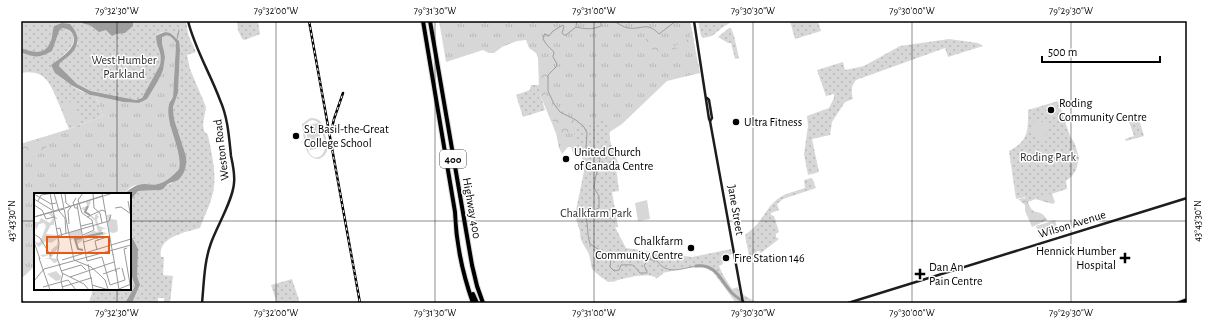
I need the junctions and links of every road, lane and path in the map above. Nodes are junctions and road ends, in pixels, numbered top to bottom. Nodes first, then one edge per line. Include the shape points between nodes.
1 (188, 21) edge
2 (423, 21) edge
3 (430, 21) edge
4 (694, 21) edge
5 (1187, 198) edge
6 (455, 212) junction
7 (1187, 300) edge
8 (202, 303) edge
9 (473, 303) edge
10 (477, 303) edge
11 (483, 303) edge
12 (743, 303) edge
13 (848, 303) edge
14 (1179, 303) edge

1 - 8 main road, Weston Road via 225,112 234,180 232,195 208,251
2 - 6 highway, Highway 400 / 400
3 - 11 highway, Highway 400 / 400 via 472,265
4 - 12 main road, Jane Street
5 - 13 main road, Wilson Avenue
6 - 9 highway, Highway 400 / 400 via 463,268
6 - 10 highway via 469,281
7 - 14 highway

